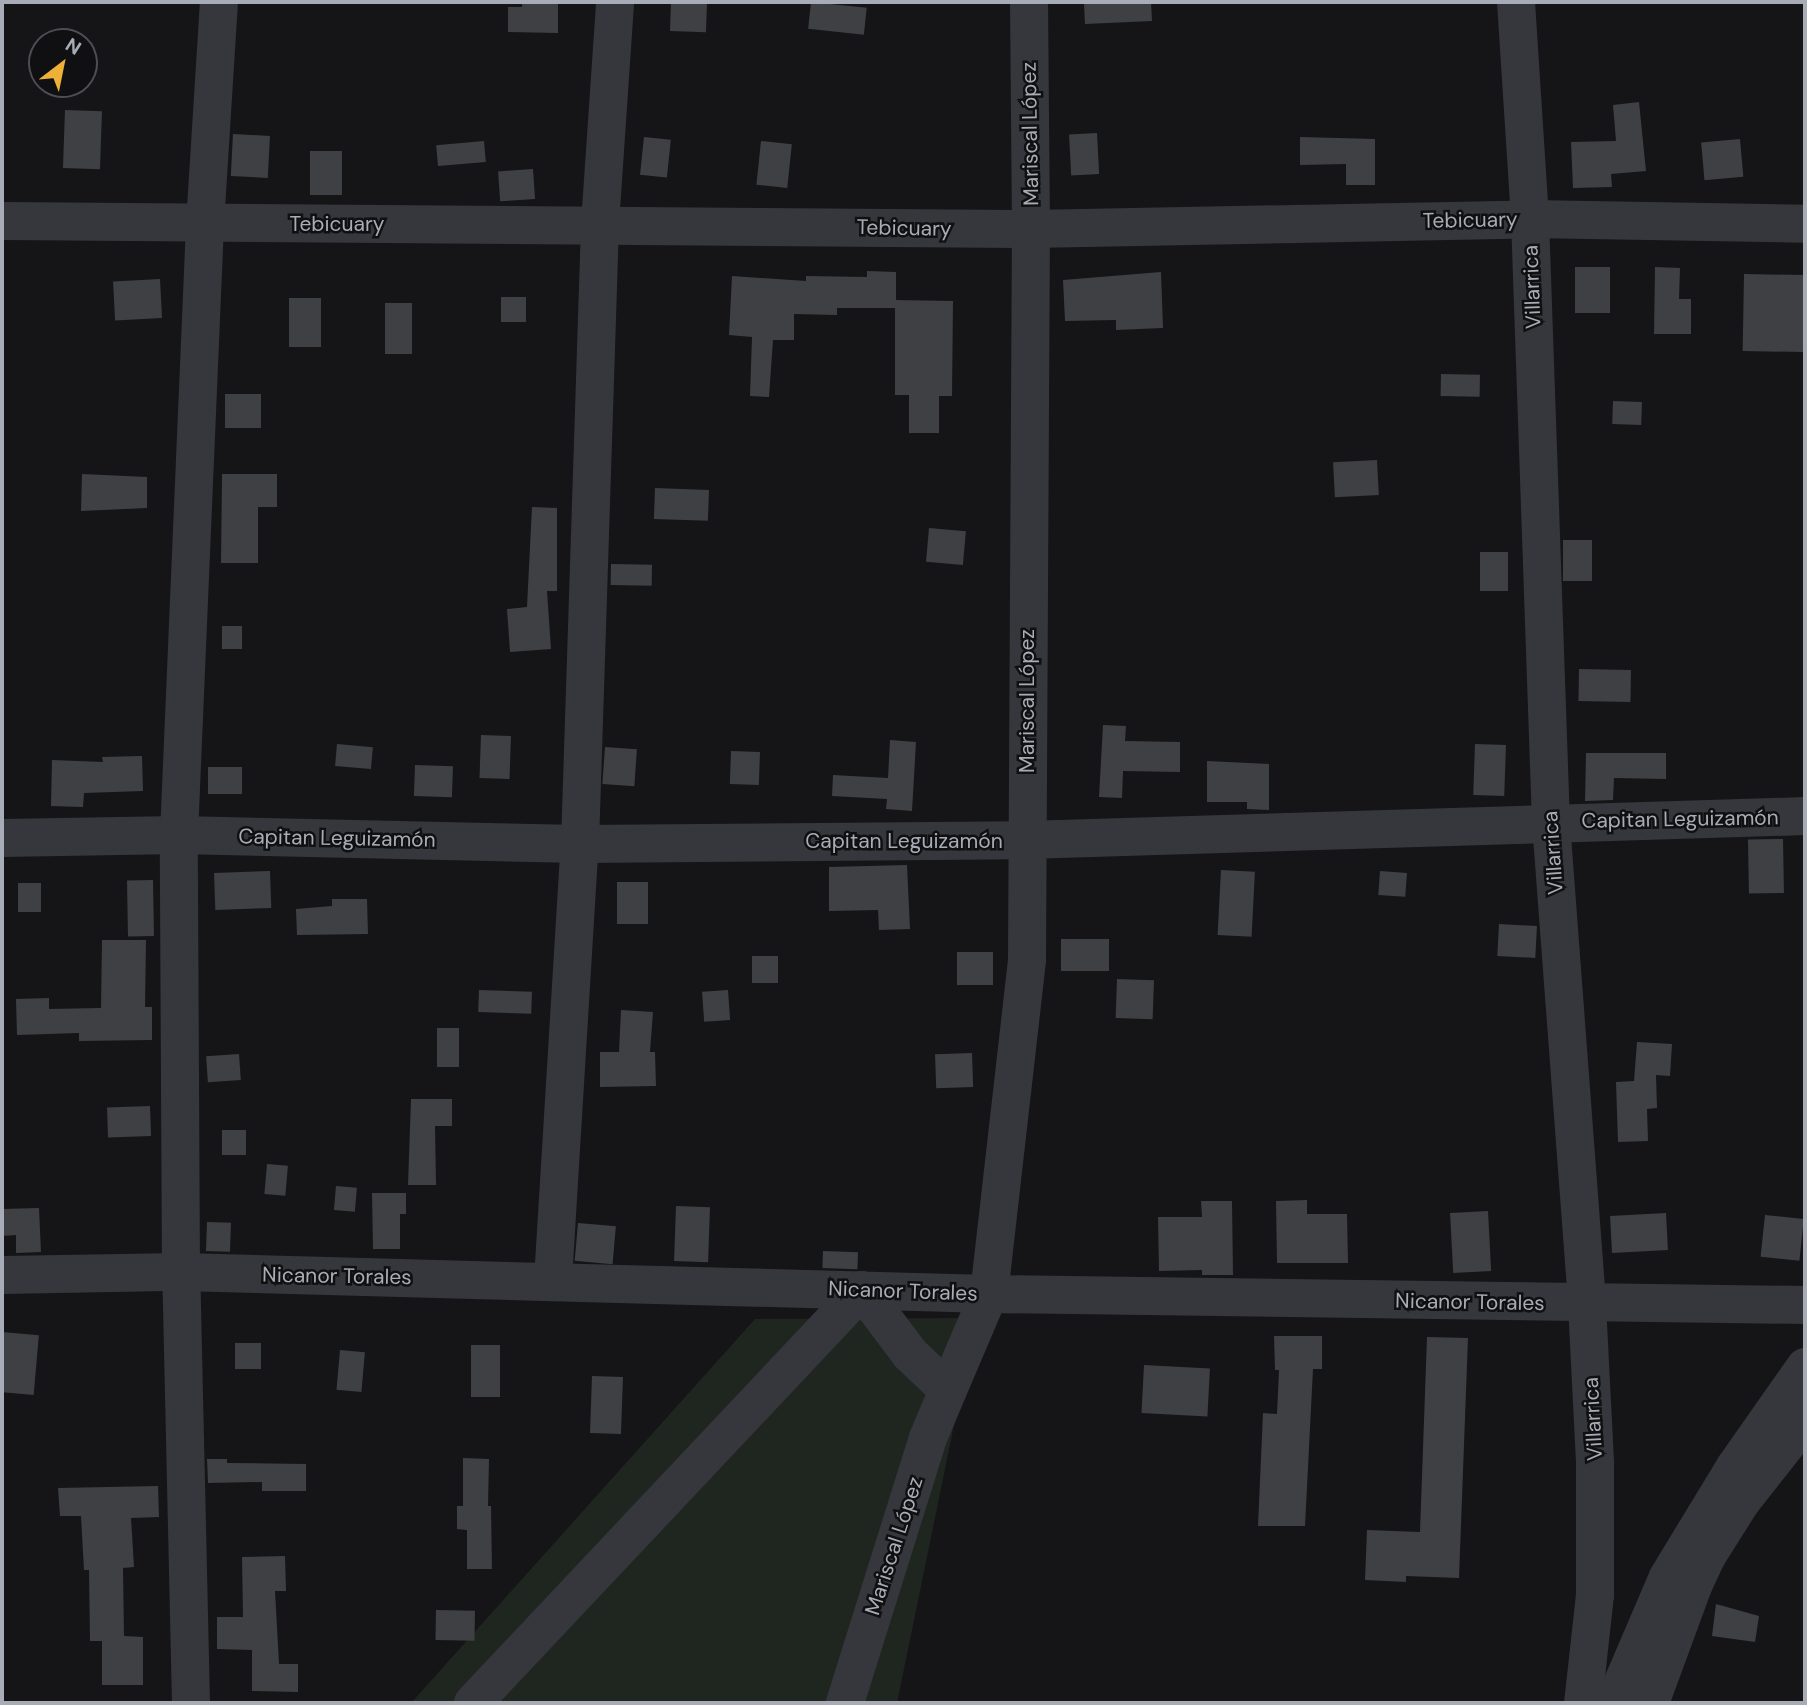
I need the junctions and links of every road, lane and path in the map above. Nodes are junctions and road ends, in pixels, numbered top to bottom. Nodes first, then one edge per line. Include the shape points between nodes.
1 (219, 2) edge
2 (615, 2) edge
3 (1028, 2) edge
4 (1516, 2) edge
5 (1530, 219) junction
6 (2, 222) edge
7 (205, 224) junction
8 (600, 224) junction
9 (1805, 224) edge
10 (1031, 229) junction
11 (1805, 816) edge
12 (1551, 822) junction
13 (178, 835) junction
14 (2, 838) edge
15 (1026, 840) junction
16 (580, 844) junction
17 (181, 1272) junction
18 (2, 1275) edge
19 (553, 1280) junction
20 (862, 1290) junction
21 (989, 1294) junction
22 (1587, 1304) junction
23 (1805, 1305) edge
24 (1805, 1367) edge
25 (948, 1390) junction
26 (1805, 1421) edge
27 (191, 1703) edge
28 (473, 1703) edge
29 (845, 1703) edge
30 (1583, 1703) edge
31 (1614, 1703) edge
32 (1650, 1703) edge

1 - 7 street
2 - 8 street
3 - 10 street, Mariscal López
4 - 5 street, Villarrica
5 - 9 street, Tebicuary
5 - 10 street, Tebicuary
5 - 12 street, Villarrica
6 - 7 street, Tebicuary
7 - 8 street, Tebicuary
7 - 13 street
8 - 10 street, Tebicuary
8 - 16 street
10 - 15 street, Mariscal López
11 - 12 street, Capitan Leguizamón
12 - 15 street, Capitan Leguizamón
12 - 22 street, Villarrica
13 - 14 street, Capitan Leguizamón
13 - 16 street, Capitan Leguizamón
13 - 17 street
15 - 16 street, Capitan Leguizamón
15 - 21 street, Mariscal López via 1027,960
16 - 19 street
17 - 18 street, Nicanor Torales
17 - 19 street, Nicanor Torales
17 - 27 street
19 - 20 street, Nicanor Torales
20 - 21 street, Nicanor Torales
20 - 25 street via 910,1354
20 - 28 street
21 - 22 street, Nicanor Torales
21 - 25 street, Mariscal López
22 - 23 street, Nicanor Torales
22 - 30 street, Villarrica via 1597,1528
24 - 31 street via 1735,1467 1668,1577
25 - 29 street, Mariscal López via 928,1438
26 - 32 street via 1741,1502 1707,1556

